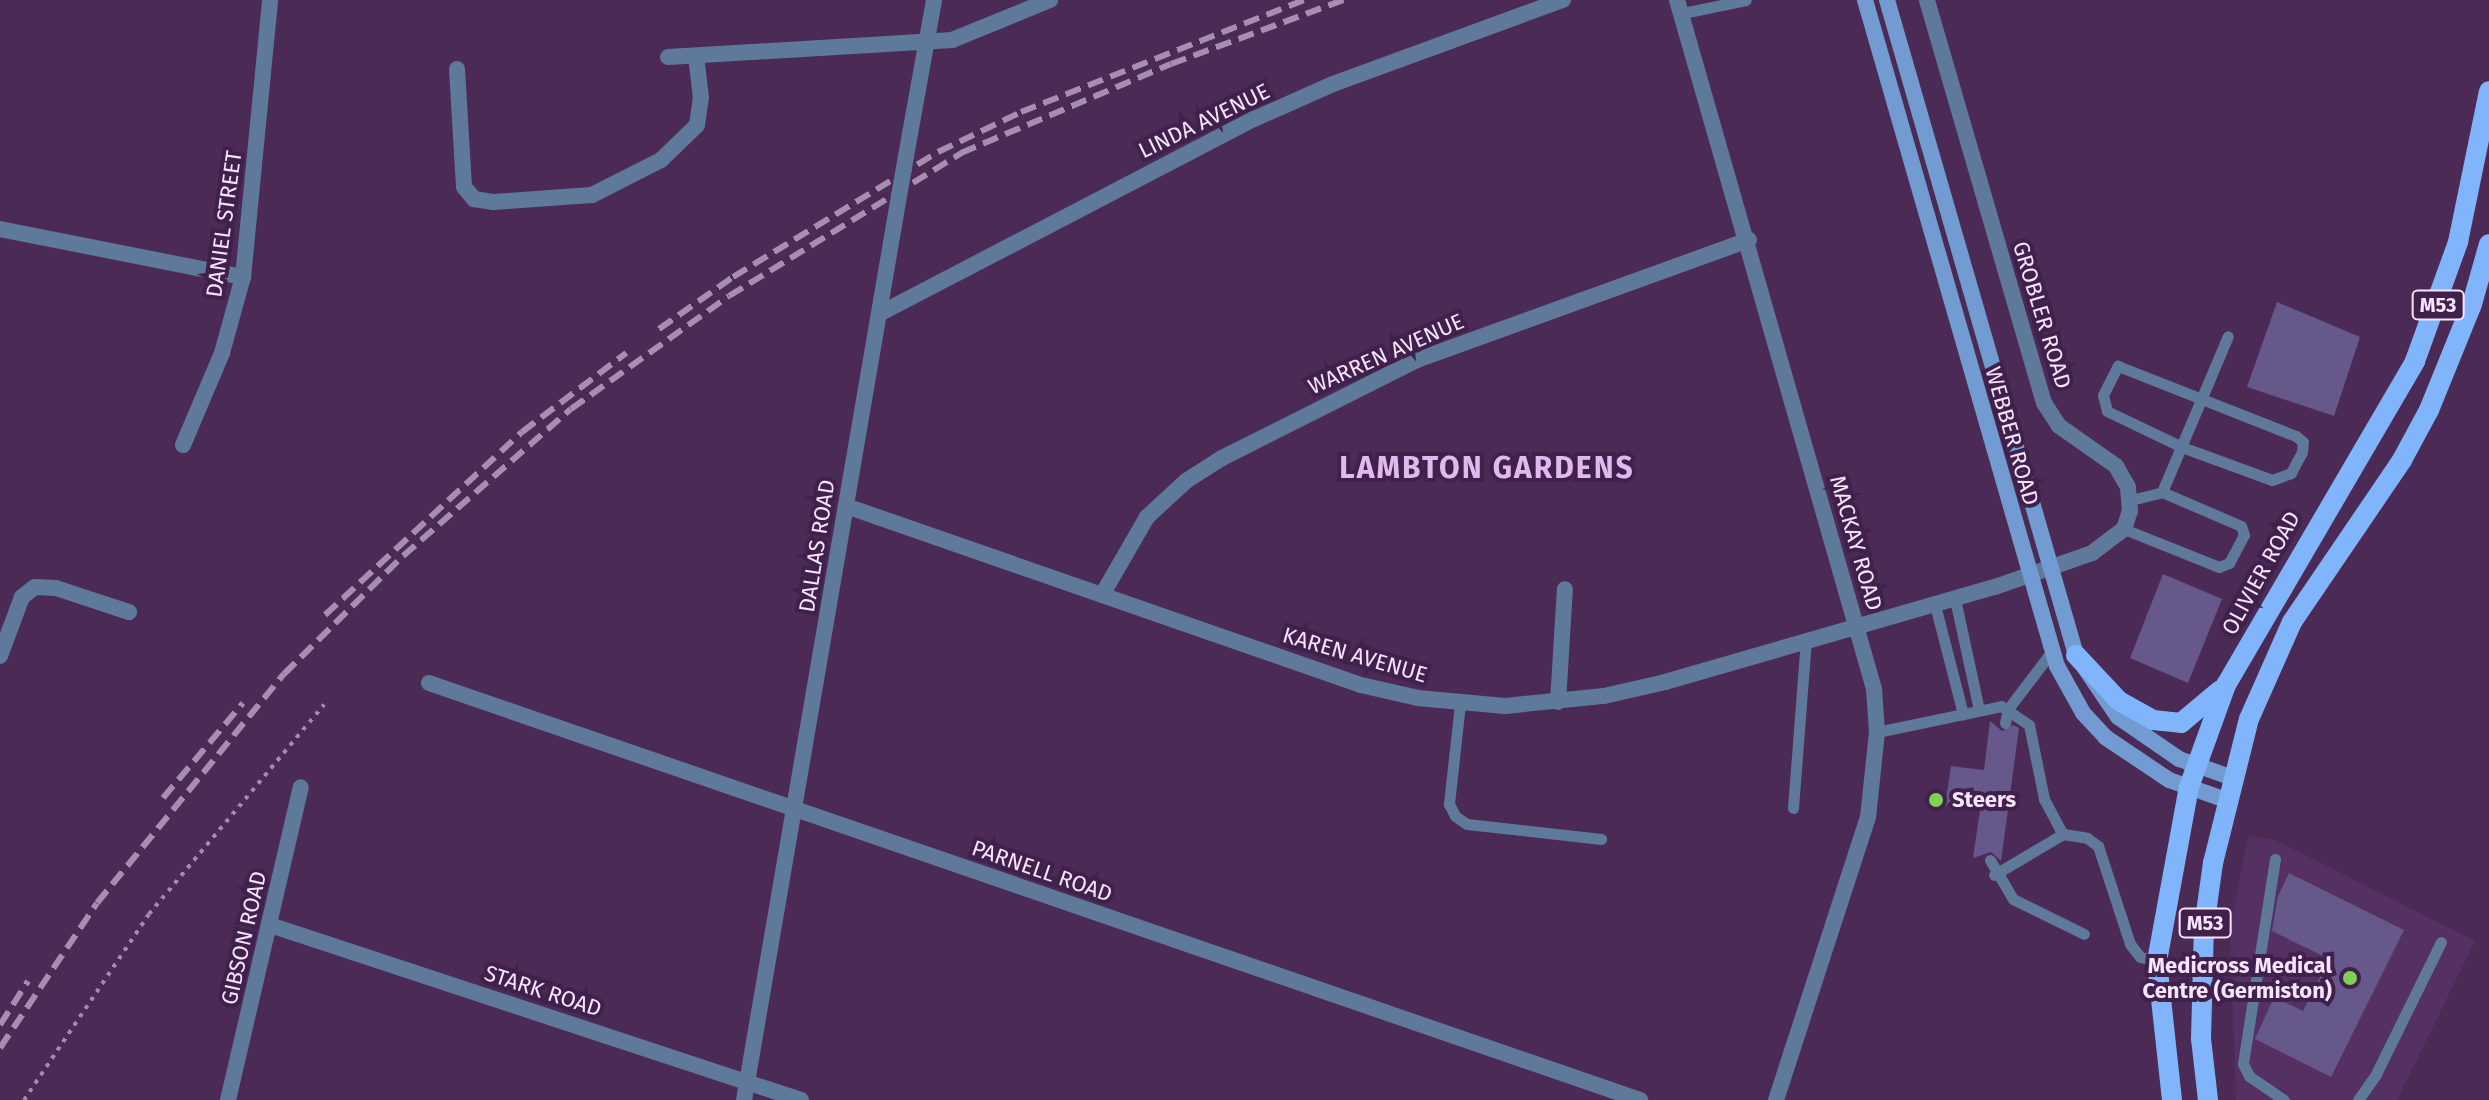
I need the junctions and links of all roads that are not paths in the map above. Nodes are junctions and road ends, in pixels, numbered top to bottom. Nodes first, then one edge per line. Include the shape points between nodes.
1 (270, 0) edge
2 (934, 0) edge
3 (1050, 0) edge
4 (1563, 0) edge
5 (1746, 0) edge
6 (1865, 0) edge
7 (1887, 0) edge
8 (1927, 0) edge
9 (1680, 6) edge
10 (927, 41) junction
11 (696, 56) junction
12 (668, 57) dead end
13 (457, 69) dead end
14 (2489, 91) edge
15 (0, 229) edge
16 (1749, 240) junction
17 (2489, 244) edge
18 (243, 277) junction
19 (879, 314) junction
20 (2228, 336) dead end
21 (2202, 398) junction
22 (183, 445) dead end
23 (2182, 447) junction
24 (2162, 492) junction
25 (2131, 500) junction
26 (846, 506) junction
27 (2124, 529) junction
28 (2050, 570) junction
29 (2029, 576) junction
30 (1565, 589) dead end
31 (1102, 595) junction
32 (1955, 599) junction
33 (1935, 605) junction
34 (129, 612) dead end
35 (1857, 626) junction
36 (1806, 640) junction
37 (2052, 651) junction
38 (2076, 655) junction
39 (0, 656) edge
40 (429, 683) dead end
41 (2226, 685) junction
42 (1558, 702) junction
43 (1460, 704) junction
44 (2008, 709) junction
45 (1979, 710) junction
46 (1963, 714) junction
47 (2005, 723) dead end
48 (1877, 732) junction
49 (2197, 766) junction
50 (2233, 778) junction
51 (301, 787) dead end
52 (2189, 787) junction
53 (2229, 801) junction
54 (1793, 808) dead end
55 (795, 809) junction
56 (2063, 834) junction
57 (1601, 839) dead end
58 (2275, 859) dead end
59 (1990, 860) dead end
60 (1994, 875) junction
61 (270, 925) junction
62 (2084, 934) dead end
63 (2441, 942) dead end
64 (2157, 961) junction
65 (747, 1081) junction
66 (228, 1100) edge
67 (744, 1100) edge
68 (801, 1100) edge
69 (1640, 1100) edge
70 (1776, 1100) edge
71 (2172, 1100) edge
72 (2208, 1100) edge
73 (2284, 1100) edge
74 (2358, 1100) edge

1 - 18 street, DANIEL STREET
2 - 10 street, DALLAS ROAD
3 - 10 street via 975,33
4 - 19 street, LINDA AVENUE via 1333,84 1254,119
5 - 9 lane
6 - 29 main road, WEBBER ROAD
7 - 28 main road, WEBBER ROAD
8 - 25 street, GROBLER ROAD via 2044,403 2059,426 2116,466
9 - 16 street, MACKAY ROAD
10 - 11 street
10 - 19 street, DALLAS ROAD, bridge
11 - 12 street
11 - 13 street via 701,98 697,125 661,160 592,195 494,202 474,199 464,187
14 - 41 main road, OLIVIER ROAD / M53 via 2458,242 2415,361
15 - 18 street
16 - 31 street, WARREN AVENUE via 1417,360 1222,458 1186,481 1147,517
16 - 35 street, MACKAY ROAD
17 - 50 main road, M53 via 2472,304 2429,410 2402,460 2292,622 2249,719
18 - 22 street, DANIEL STREET via 222,353
19 - 26 street, DALLAS ROAD
20 - 21 lane
21 - 23 lane
21 - 23 lane via 2130,367 2111,371 2103,395 2107,411
21 - 23 lane via 2296,436 2303,442 2302,452 2291,473 2272,480
23 - 24 lane
24 - 25 lane
24 - 27 lane via 2241,526 2244,535 2229,563 2219,567
25 - 27 street
26 - 31 street, KAREN AVENUE
26 - 55 street, DALLAS ROAD
27 - 28 street via 2092,553
28 - 29 street, KAREN AVENUE
28 - 38 main road, WEBBER ROAD
29 - 32 street, KAREN AVENUE
29 - 37 main road, WEBBER ROAD
30 - 42 street
31 - 43 street, KAREN AVENUE via 1349,681
32 - 33 street, KAREN AVENUE
32 - 45 lane
33 - 35 street, KAREN AVENUE
33 - 46 lane
34 - 39 street via 56,588 35,587 22,597
35 - 36 street, KAREN AVENUE
35 - 48 street, MACKAY ROAD via 1874,689
36 - 42 street, KAREN AVENUE via 1665,682
36 - 54 lane
37 - 44 lane
37 - 52 main road, WEBBER ROAD via 2068,690 2105,737
38 - 41 main road via 2119,701 2153,720 2181,723
38 - 49 main road, WEBBER ROAD via 2118,717
40 - 55 street, PARNELL ROAD
41 - 49 main road, OLIVIER ROAD / M53
42 - 43 street, KAREN AVENUE
43 - 57 lane via 1449,804 1455,816 1467,824
44 - 45 lane
44 - 47 lane
44 - 56 lane via 2029,725 2044,799
45 - 46 lane
46 - 48 lane
48 - 70 street, MACKAY ROAD via 1860,850
49 - 50 main road, WEBBER ROAD
49 - 52 main road, OLIVIER ROAD / M53
50 - 53 main road, M53
51 - 61 street, GIBSON ROAD
52 - 53 main road, WEBBER ROAD
52 - 64 main road, OLIVIER ROAD / M53
53 - 72 main road, M53 via 2204,927 2201,1039
55 - 65 street, DALLAS ROAD
55 - 69 street, PARNELL ROAD
56 - 60 lane
56 - 64 lane via 2098,846 2130,944 2140,957
58 - 73 lane via 2243,1064 2249,1076
59 - 60 lane
60 - 62 lane via 2020,903
61 - 65 street, STARK ROAD
61 - 66 street, GIBSON ROAD
63 - 74 lane
64 - 71 main road, OLIVIER ROAD / M53
65 - 67 street, DALLAS ROAD
65 - 68 street, STARK ROAD

